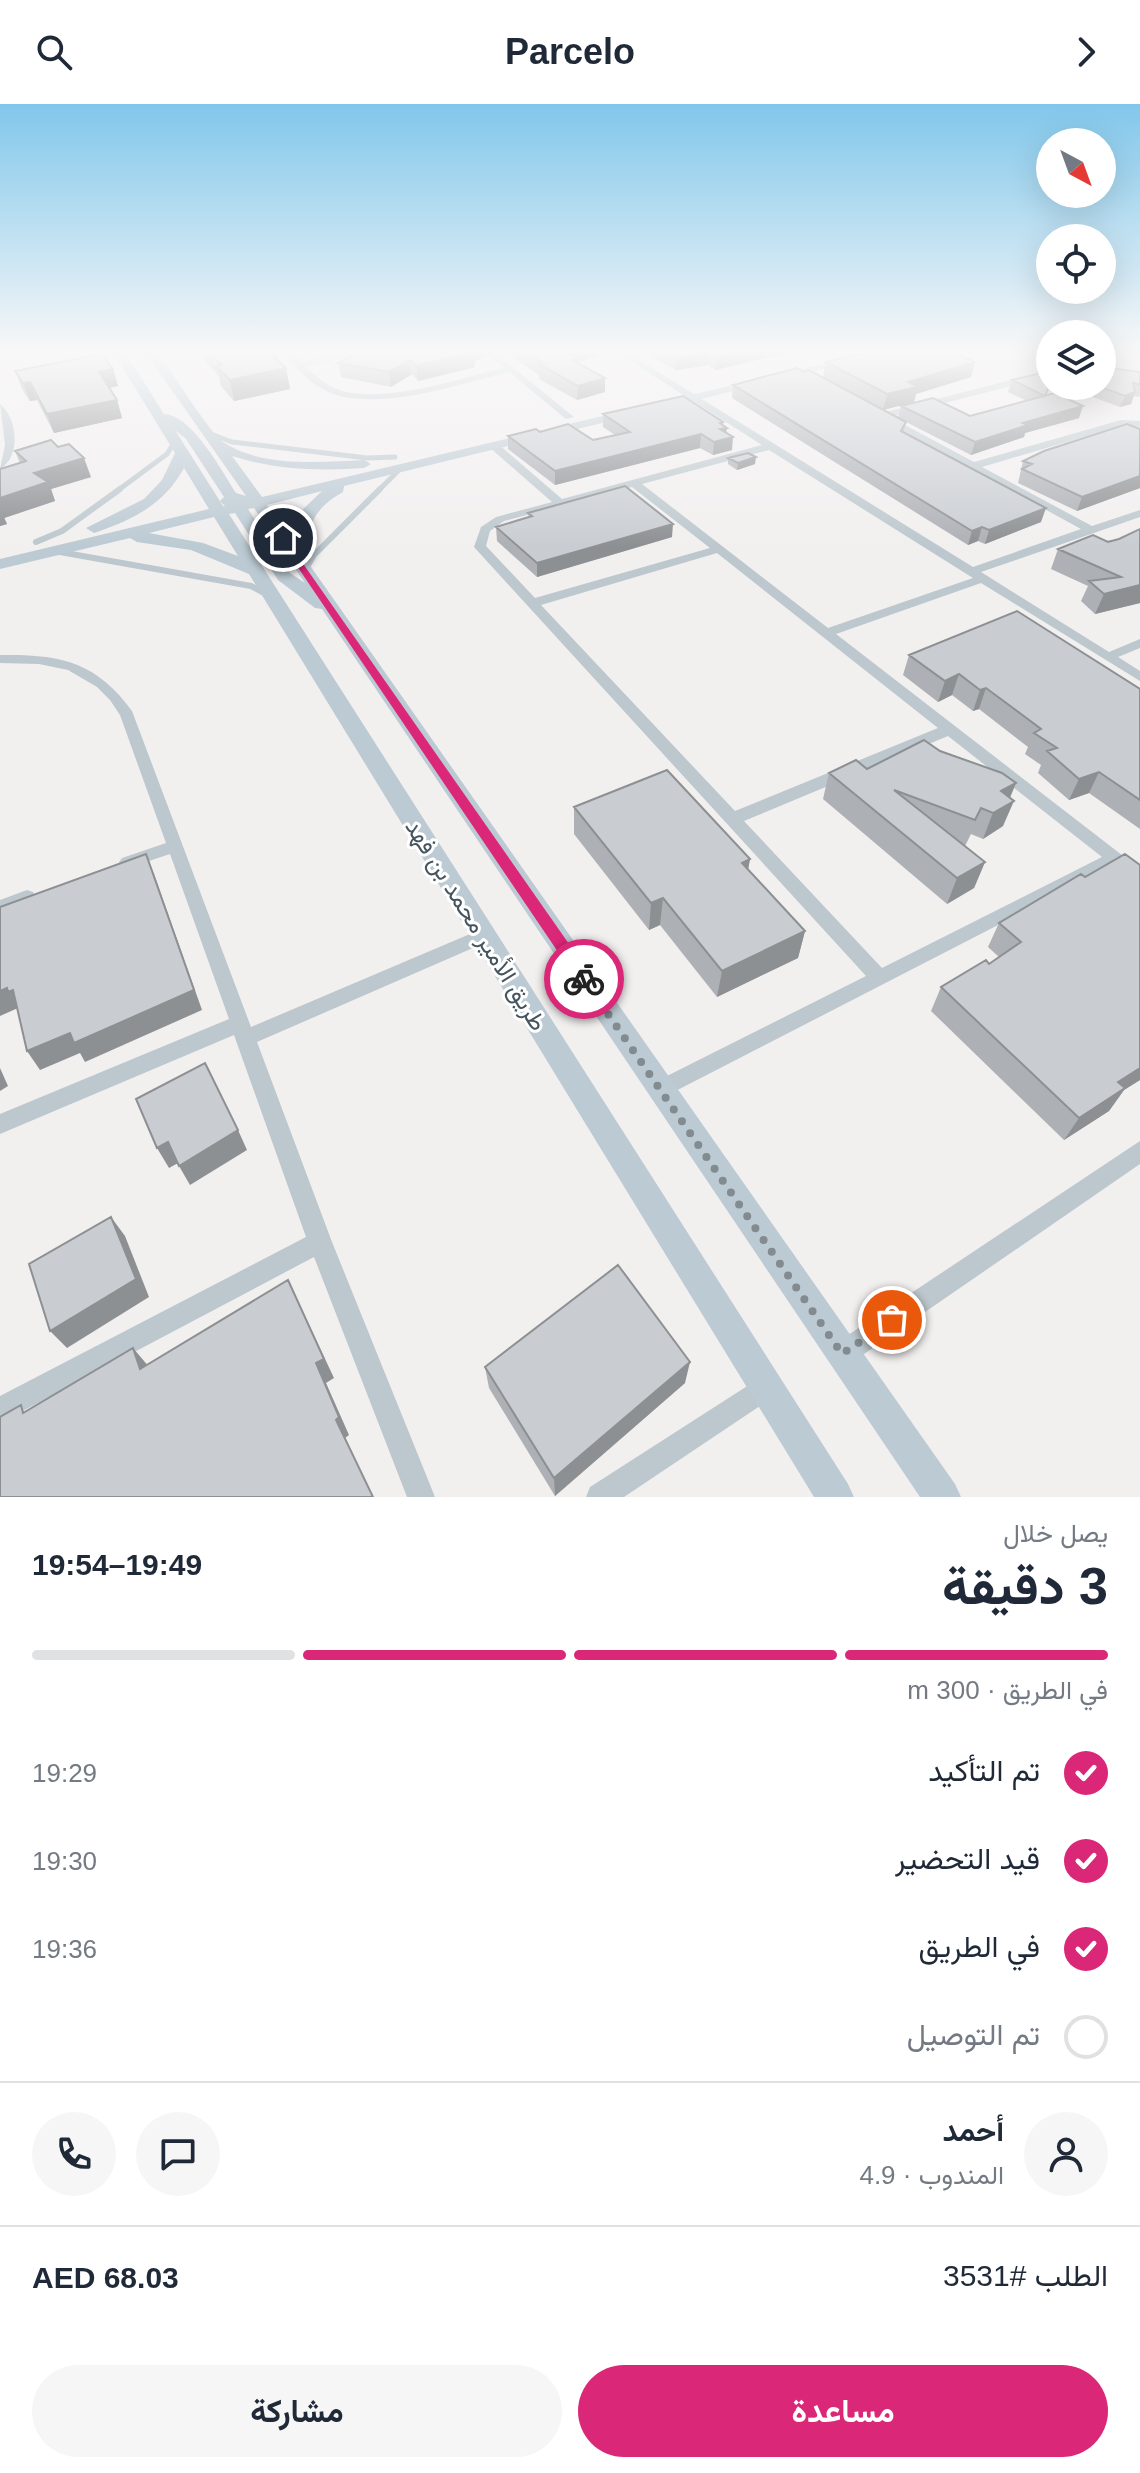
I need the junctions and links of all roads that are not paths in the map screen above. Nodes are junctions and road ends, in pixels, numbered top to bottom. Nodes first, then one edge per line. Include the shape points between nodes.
1 (160, 417) edge
2 (168, 417) edge
3 (198, 417) edge
4 (569, 417) edge
5 (616, 417) edge
6 (725, 417) edge
7 (883, 417) edge
8 (1140, 424) edge
9 (3, 425) edge
10 (214, 439) junction
11 (493, 445) junction
12 (772, 446) junction
13 (179, 447) junction
14 (395, 457) junction
15 (413, 464) junction
16 (0, 466) edge
17 (973, 466) junction
18 (371, 468) junction
19 (633, 482) junction
20 (234, 501) junction
21 (559, 502) junction
22 (1140, 513) edge
23 (1091, 530) junction
24 (89, 536) junction
25 (38, 548) junction
26 (719, 549) junction
27 (0, 550) edge
28 (0, 564) edge
29 (302, 566) junction
30 (253, 571) junction
31 (978, 574) junction
32 (270, 597) junction
33 (532, 603) junction
34 (337, 617) junction
35 (826, 633) junction
36 (1140, 643) edge
37 (1108, 657) junction
38 (0, 659) edge
39 (1140, 677) edge
40 (950, 729) junction
41 (732, 819) junction
42 (176, 846) junction
43 (1115, 858) junction
44 (117, 866) edge
45 (1140, 878) edge
46 (44, 891) edge
47 (0, 907) edge
48 (483, 936) junction
49 (880, 978) junction
50 (243, 1030) junction
51 (660, 1090) junction
52 (0, 1124) edge
53 (1140, 1151) edge
54 (320, 1242) junction
55 (842, 1354) junction
56 (766, 1387) junction
57 (0, 1410) edge
58 (421, 1497) edge
59 (600, 1497) edge
60 (835, 1497) edge
61 (942, 1497) edge

1 - 13 street, طريق الأمير محمد بن فهد
2 - 20 street via 191,436
3 - 10 street, طريق الأمير محمد بن فهد
4 - 14 street
5 - 11 street
6 - 12 street
7 - 17 street
8 - 17 street via 1124,422
9 - 16 street via 11,453
10 - 14 lane
10 - 18 street via 255,461 281,466
10 - 20 street, طريق الأمير محمد بن فهد
11 - 15 street
11 - 21 street
12 - 19 street
12 - 31 street
13 - 20 street, طريق الأمير محمد بن فهد
13 - 24 street via 173,479 157,496
13 - 25 lane
14 - 18 street
15 - 18 street
15 - 29 lane via 392,474 307,567
17 - 23 street
18 - 20 street
18 - 29 street via 309,509 299,525
19 - 21 street
19 - 26 street
20 - 24 street
20 - 29 street, طريق الأمير محمد بن فهد
20 - 30 street, طريق الأمير محمد بن فهد
20 - 34 street via 284,576
21 - 33 street via 500,519 485,529 480,547
22 - 23 street
23 - 31 street
24 - 25 street
24 - 30 street via 171,540 224,554
25 - 27 street
25 - 28 street
25 - 32 lane via 251,586
26 - 33 street
26 - 35 street
29 - 34 street, طريق الأمير محمد بن فهد
30 - 32 street, طريق الأمير محمد بن فهد
31 - 35 street
31 - 37 street
32 - 48 street, طريق الأمير محمد بن فهد
33 - 41 street
34 - 51 street, طريق الأمير محمد بن فهد
35 - 40 street
36 - 37 street
37 - 39 street
38 - 42 street via 57,661 80,668 113,692 127,714
40 - 41 street
40 - 43 street
41 - 49 street
42 - 44 street
42 - 50 street
43 - 45 street
43 - 49 street
46 - 47 street
48 - 50 street
48 - 56 street, طريق الأمير محمد بن فهد
49 - 51 street
50 - 52 street
50 - 54 street
51 - 55 street, طريق الأمير محمد بن فهد
53 - 55 street
54 - 57 street
54 - 58 street
55 - 61 street, طريق الأمير محمد بن فهد
56 - 59 street
56 - 60 street, طريق الأمير محمد بن فهد

